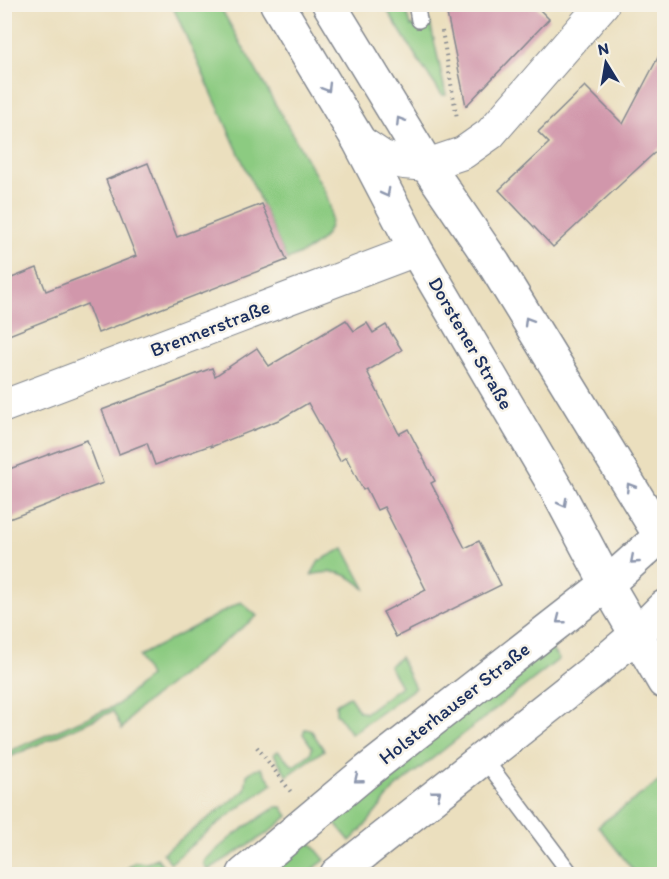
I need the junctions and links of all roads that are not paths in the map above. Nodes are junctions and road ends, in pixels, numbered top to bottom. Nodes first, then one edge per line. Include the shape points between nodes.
1 (277, 4) edge
2 (329, 4) edge
3 (603, 4) edge
4 (359, 141) junction
5 (427, 165) junction
6 (416, 250) junction
7 (4, 406) edge
8 (663, 537) edge
9 (607, 584) junction
10 (664, 607) edge
11 (636, 635) junction
12 (664, 682) edge
13 (483, 757) junction
14 (343, 870) edge
15 (244, 874) edge
16 (572, 874) edge

1 -> 4 main road, Dorstener Straße
5 -> 2 main road
3 - 5 street via 490,134 462,153
4 - 5 street via 382,157
4 -> 6 main road, Dorstener Straße
8 -> 5 main road via 494,264
6 - 7 street, Brennerstraße
6 -> 9 main road, Dorstener Straße via 557,490
8 -> 9 main road, Holsterhauser Straße
9 - 11 main road, Dorstener Straße
9 -> 15 main road, Holsterhauser Straße via 366,772
10 - 11 main road
11 - 12 main road, Dorstener Straße
11 - 13 main road
14 -> 13 main road
13 - 16 lane

